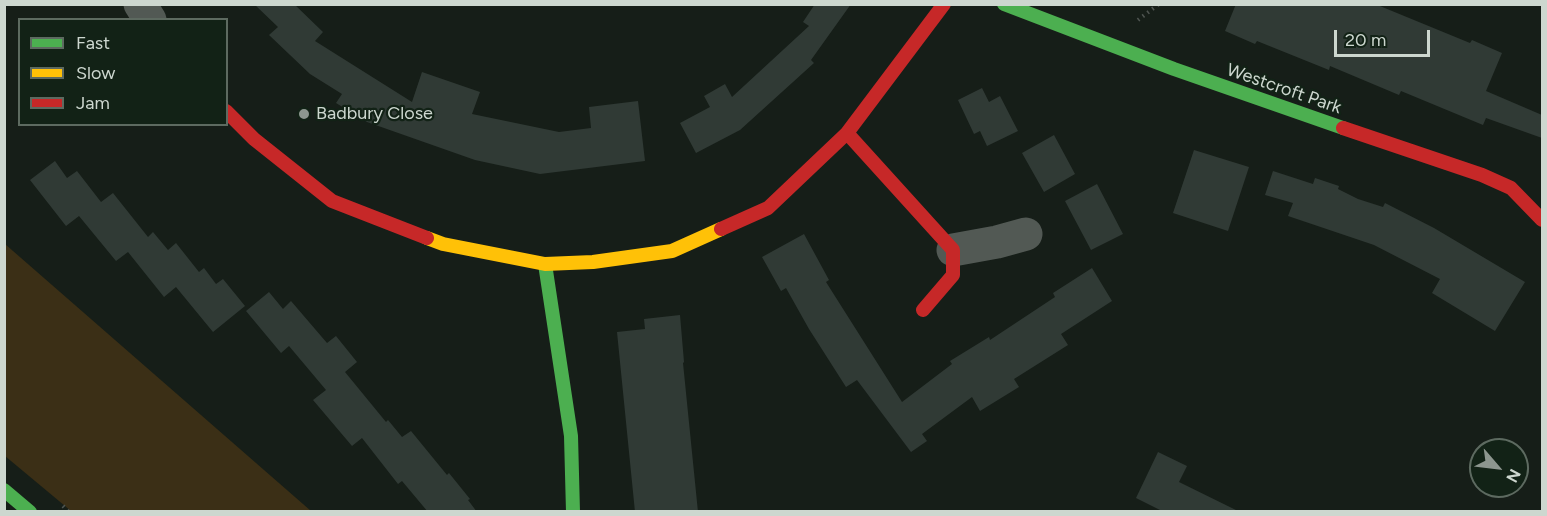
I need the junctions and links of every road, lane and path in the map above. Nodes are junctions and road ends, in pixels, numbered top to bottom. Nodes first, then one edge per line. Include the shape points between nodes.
1 (140, 4) edge
2 (944, 4) edge
3 (1004, 4) edge
4 (149, 18) edge
5 (228, 113) edge
6 (847, 133) junction
7 (1542, 220) edge
8 (1026, 234) dead end
9 (953, 250) junction
10 (545, 264) junction
11 (923, 310) dead end
12 (4, 490) edge
13 (30, 512) edge
14 (573, 512) edge

1 - 4 street
2 - 6 street
3 - 7 street, Westcroft Park via 1174,69 1482,175 1511,188
5 - 10 street via 254,139 332,201 443,244
6 - 9 street
6 - 10 street via 768,208 672,251
8 - 9 street
9 - 11 street via 953,275
10 - 14 street via 571,436
12 - 13 street

